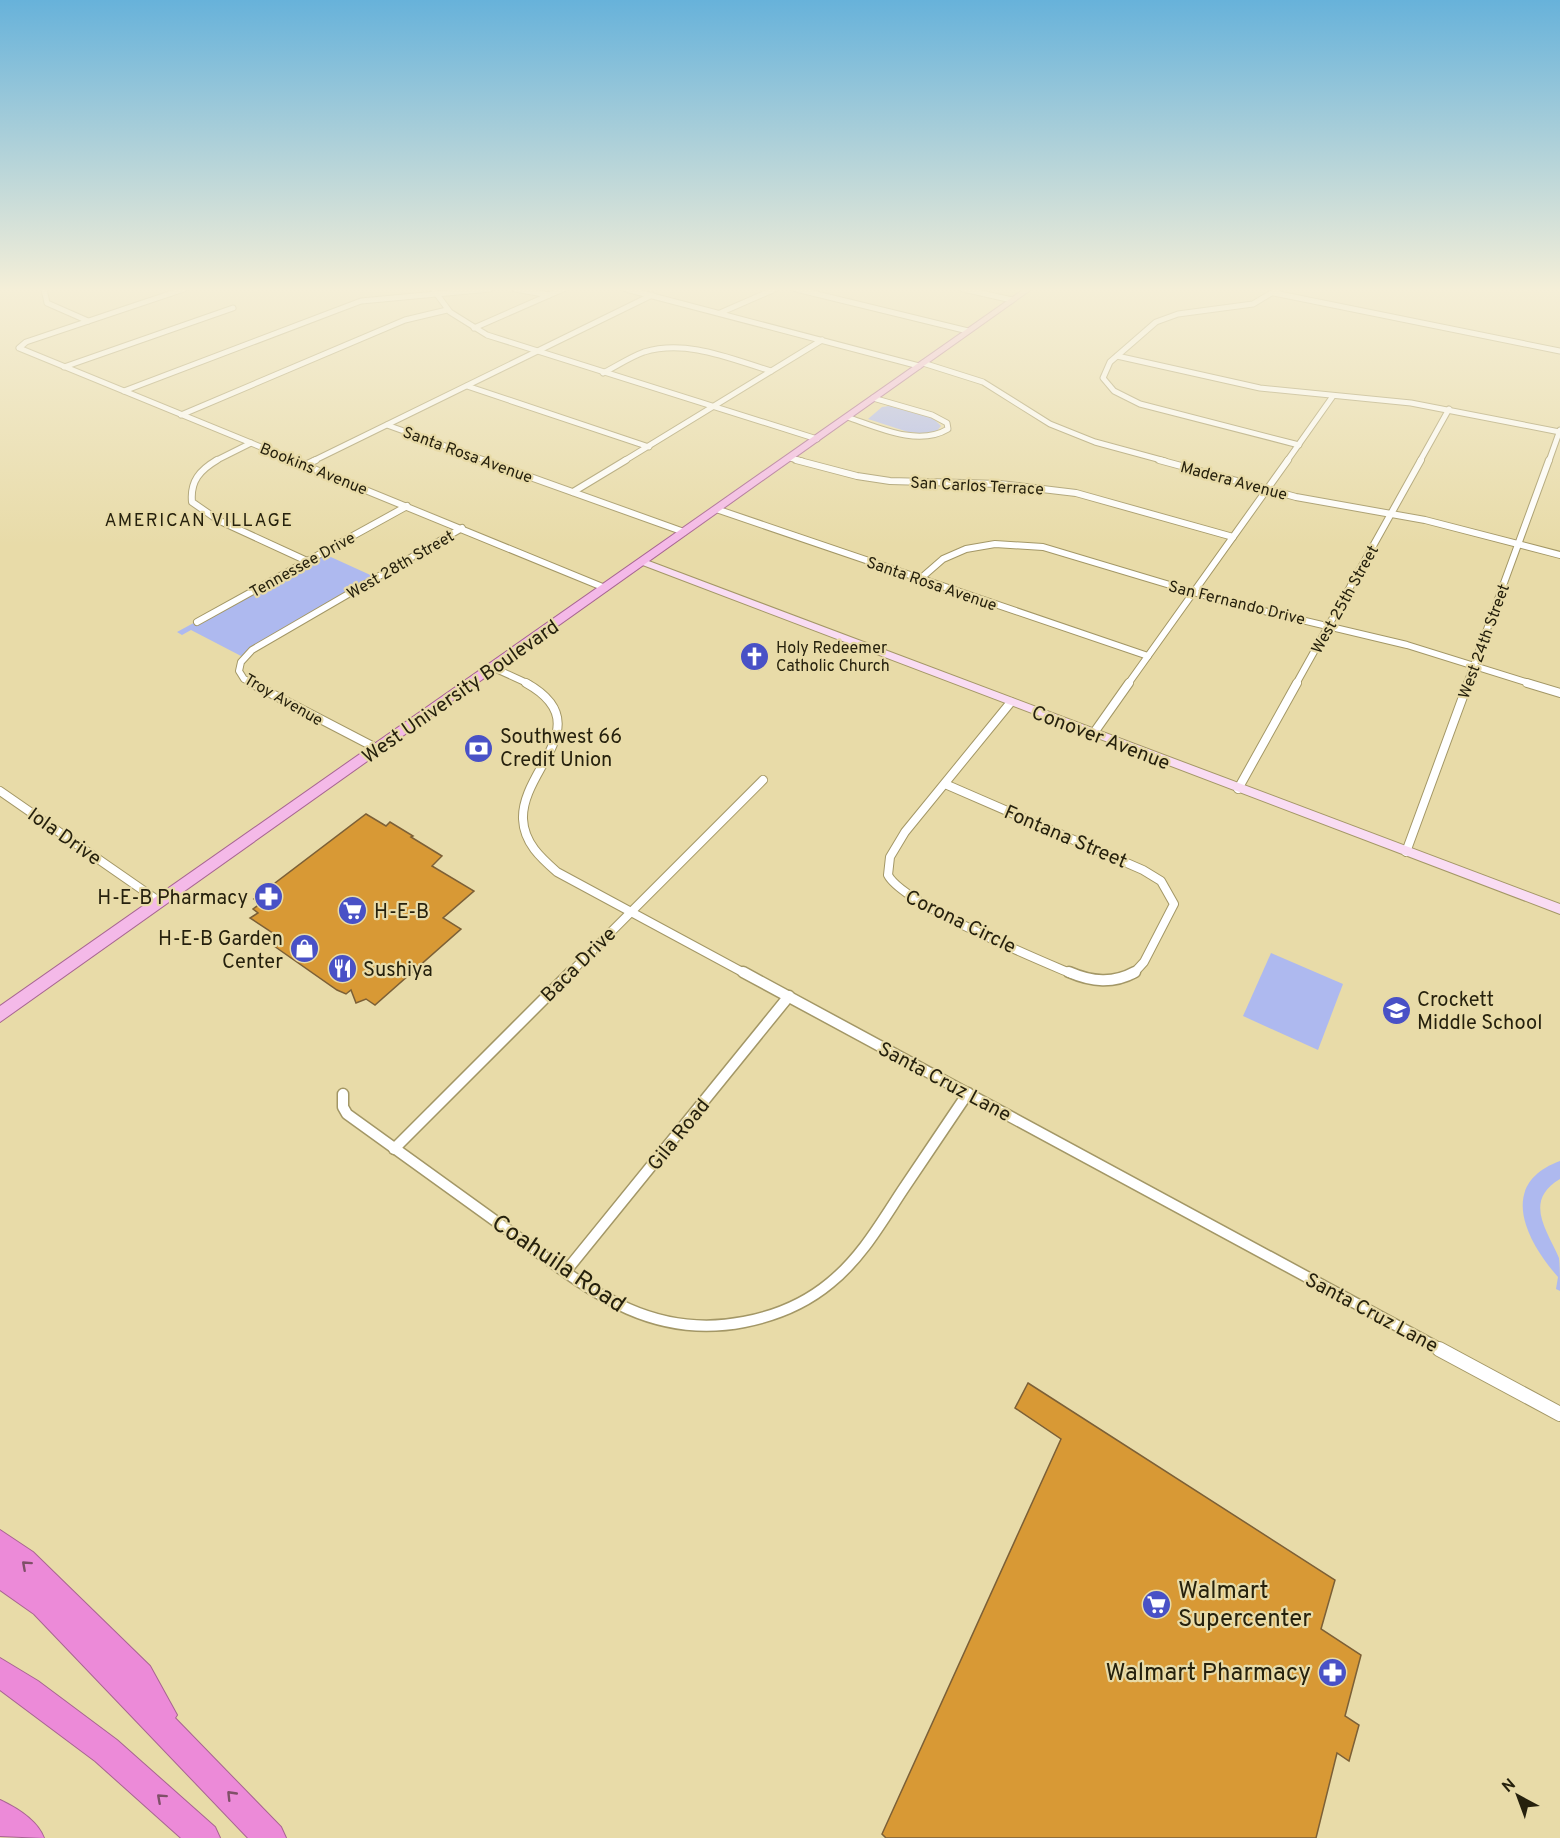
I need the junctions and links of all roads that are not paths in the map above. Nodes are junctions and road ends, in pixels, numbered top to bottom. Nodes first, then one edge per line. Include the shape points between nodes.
1 (83, 375) edge
2 (169, 375) edge
3 (276, 375) edge
4 (490, 375) edge
5 (609, 375) edge
6 (765, 375) edge
7 (907, 375) edge
8 (953, 375) edge
9 (1104, 375) edge
10 (1197, 375) edge
11 (467, 386) junction
12 (124, 392) junction
13 (1334, 396) junction
14 (873, 398) junction
15 (714, 406) junction
16 (1449, 408) junction
17 (181, 415) junction
18 (847, 417) junction
19 (387, 425) junction
20 (1560, 432) edge
21 (817, 439) junction
22 (251, 443) junction
23 (1299, 445) junction
24 (649, 447) junction
25 (790, 458) junction
26 (305, 465) junction
27 (1265, 489) junction
28 (573, 492) junction
29 (408, 506) junction
30 (716, 509) junction
31 (1392, 514) junction
32 (462, 528) junction
33 (684, 532) junction
34 (1233, 537) junction
35 (1518, 544) junction
36 (1560, 555) edge
37 (307, 561) junction
38 (643, 562) junction
39 (920, 579) junction
40 (605, 588) junction
41 (1194, 593) junction
42 (338, 601) joint
43 (197, 622) dead end
44 (1330, 625) junction
45 (1148, 656) junction
46 (1474, 665) junction
47 (494, 668) junction
48 (1560, 693) edge
49 (1011, 702) junction
50 (1093, 734) junction
51 (378, 749) junction
52 (763, 780) dead end
53 (945, 784) junction
54 (1238, 789) junction
55 (0, 791) edge
56 (1406, 852) junction
57 (160, 902) junction
58 (1174, 904) joint
59 (1560, 909) edge
60 (630, 911) junction
61 (789, 996) junction
62 (0, 1015) edge
63 (968, 1093) junction
64 (342, 1094) dead end
65 (394, 1149) junction
66 (566, 1271) junction
67 (1560, 1414) edge
68 (0, 1544) edge
69 (0, 1573) edge
70 (0, 1673) edge
71 (172, 1735) junction
72 (0, 1816) edge
73 (27, 1838) edge
74 (204, 1838) edge
75 (270, 1838) edge

1 - 12 street, Bookins Avenue
2 - 12 street
3 - 17 street
4 - 11 street
5 - 15 street
6 - 15 street
7 - 14 main road, West University Boulevard
8 - 27 street, Madera Avenue via 990,386 1043,420 1077,436
9 - 23 street via 1109,387 1124,398
10 - 13 street via 1241,385
11 - 19 street
11 - 24 street
12 - 17 street, Bookins Avenue
13 - 16 street
13 - 23 street
14 - 18 main road, West University Boulevard
14 - 18 street via 937,417 947,423 948,429 938,435 920,437
15 - 21 street
15 - 24 street
16 - 20 street
16 - 31 street, West 25th Street
17 - 22 street, Bookins Avenue
18 - 21 main road, West University Boulevard
19 - 26 street
19 - 28 street, Santa Rosa Avenue
20 - 35 street, West 24th Street
21 - 25 main road, West University Boulevard
22 - 26 street, Bookins Avenue
22 - 37 street via 201,472 192,483 192,502 218,520
23 - 27 street
24 - 28 street
25 - 30 main road, West University Boulevard
25 - 34 street, San Carlos Terrace via 890,481 1000,484 1076,493
26 - 29 street, Bookins Avenue
27 - 31 street, Madera Avenue
27 - 34 street
28 - 33 street, Santa Rosa Avenue
29 - 32 street, Bookins Avenue
29 - 37 street, Tennessee Drive
30 - 33 main road, West University Boulevard
30 - 39 street, Santa Rosa Avenue
31 - 35 street, Madera Avenue
31 - 44 street, West 25th Street
32 - 40 street, Bookins Avenue
32 - 42 street, West 28th Street
33 - 38 main road, West University Boulevard
34 - 41 street
35 - 36 street, Madera Avenue
35 - 46 street, West 24th Street
37 - 43 street, Tennessee Drive
38 - 40 main road, West University Boulevard
38 - 49 street, Conover Avenue
39 - 41 street, San Fernando Drive via 954,553 1011,543 1050,549
39 - 45 street, Santa Rosa Avenue
40 - 47 main road, West University Boulevard
41 - 44 street, San Fernando Drive
41 - 45 street
42 - 51 street, Troy Avenue via 252,650 241,662 240,675
44 - 46 street, San Fernando Drive
44 - 54 street, West 25th Street
45 - 50 street
46 - 48 street, San Fernando Drive
46 - 56 street, West 24th Street
47 - 51 main road, West University Boulevard
47 - 60 street, Santa Cruz Lane via 541,692 558,718 552,751 524,804 526,837 556,872
49 - 50 street, Conover Avenue
49 - 53 street, Corona Circle
50 - 54 street, Conover Avenue
51 - 57 main road, West University Boulevard
52 - 60 street, Baca Drive
53 - 58 street, Fontana Street via 1143,870 1161,881
53 - 58 street, Corona Circle via 905,832 887,861 895,887 924,905 1049,963 1104,982 1135,973
54 - 56 street, Conover Avenue
55 - 57 street, Iola Drive
56 - 59 street, Conover Avenue
57 - 62 main road, West University Boulevard
60 - 61 street, Santa Cruz Lane
60 - 65 street, Baca Drive
61 - 63 street, Santa Cruz Lane
61 - 66 street, Gila Road
63 - 66 street, Coahuila Road via 848,1267 822,1290 792,1307 758,1320 686,1326 651,1320 619,1307
63 - 67 street, Santa Cruz Lane
64 - 65 street, Coahuila Road via 347,1114
65 - 66 street, Coahuila Road
71 -> 68 highway via 140,1676
69 - 71 highway via 44,1605
74 -> 70 highway via 83,1733
75 -> 71 highway
72 - 73 highway

